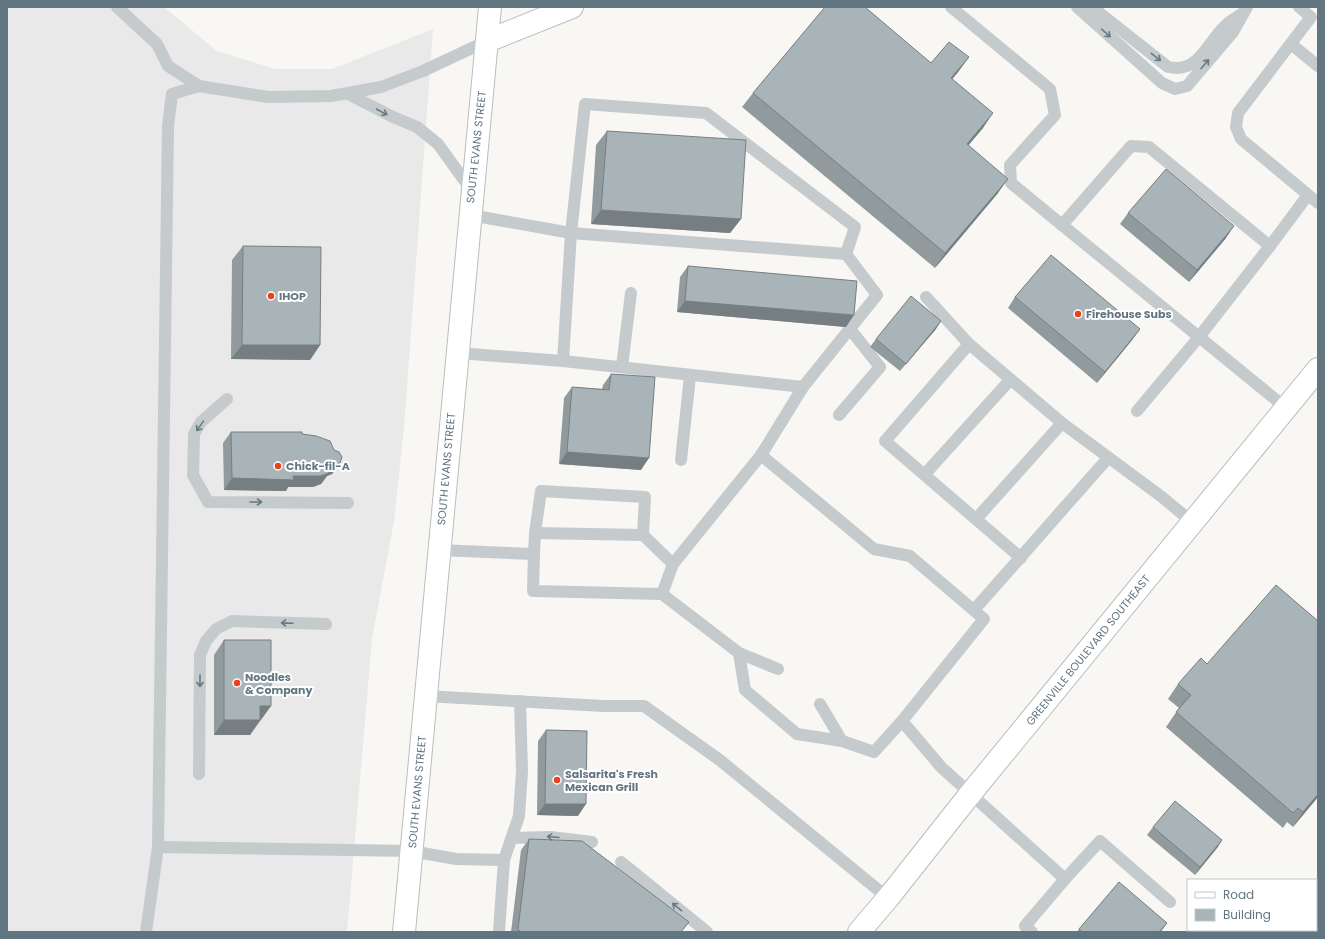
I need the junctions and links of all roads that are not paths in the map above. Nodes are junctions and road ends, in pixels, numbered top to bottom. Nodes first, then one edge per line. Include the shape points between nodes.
1 (116, 7) edge
2 (490, 7) edge
3 (572, 7) edge
4 (951, 7) edge
5 (1077, 7) edge
6 (1092, 7) edge
7 (1299, 7) edge
8 (1246, 10) edge
9 (1315, 13) edge
10 (487, 41) junction
11 (1290, 44) junction
12 (1315, 62) edge
13 (199, 86) junction
14 (348, 94) junction
15 (472, 191) junction
16 (1308, 195) junction
17 (1318, 203) edge
18 (470, 214) junction
19 (1062, 225) junction
20 (571, 233) junction
21 (1270, 246) junction
22 (846, 254) junction
23 (632, 293) dead end
24 (926, 297) dead end
25 (850, 330) junction
26 (1199, 337) junction
27 (969, 344) junction
28 (457, 353) junction
29 (563, 362) junction
30 (622, 368) junction
31 (1318, 369) edge
32 (690, 376) junction
33 (1010, 380) junction
34 (803, 387) junction
35 (228, 399) dead end
36 (1286, 408) junction
37 (1137, 411) dead end
38 (839, 415) dead end
39 (1062, 422) junction
40 (761, 455) junction
41 (1108, 458) junction
42 (680, 460) dead end
43 (925, 474) junction
44 (348, 503) dead end
45 (976, 518) junction
46 (1192, 522) junction
47 (536, 533) junction
48 (643, 535) junction
49 (439, 550) junction
50 (534, 554) junction
51 (1021, 558) junction
52 (673, 564) junction
53 (662, 594) junction
54 (974, 610) junction
55 (326, 624) dead end
56 (739, 654) junction
57 (778, 669) dead end
58 (425, 696) junction
59 (520, 701) junction
60 (820, 704) dead end
61 (902, 721) junction
62 (842, 741) junction
63 (199, 774) dead end
64 (971, 793) junction
65 (512, 838) junction
66 (592, 842) dead end
67 (158, 847) junction
68 (411, 850) junction
69 (504, 860) junction
70 (621, 862) dead end
71 (1065, 879) junction
72 (888, 898) junction
73 (1170, 902) dead end
74 (146, 932) edge
75 (404, 932) edge
76 (499, 932) edge
77 (707, 932) edge
78 (859, 932) edge
79 (1032, 932) edge

1 - 13 lane via 157,44 168,66
2 - 10 main road, SOUTH EVANS STREET
3 - 10 main road
4 - 19 lane via 1050,89 1056,114 1010,165 1011,183
5 -> 8 lane via 1162,83 1175,89 1187,86 1233,32
6 -> 8 lane via 1168,67 1179,70 1188,67 1203,54 1226,24
7 - 9 lane
9 - 11 lane
10 - 14 lane via 423,72 381,87
10 - 15 main road, SOUTH EVANS STREET
11 - 12 lane
11 - 16 lane via 1238,113 1236,127 1241,140
13 - 14 lane via 268,97
13 - 67 lane via 172,94 168,126
14 -> 15 lane via 417,127 438,144
15 - 18 main road, SOUTH EVANS STREET
16 - 17 lane
16 - 21 lane
18 - 20 lane
18 - 28 main road, SOUTH EVANS STREET
19 - 21 lane via 1131,146 1149,147
19 - 26 lane
20 - 22 lane
20 - 22 lane via 585,104 668,110 706,113 855,227
20 - 29 lane
21 - 26 lane
22 - 25 lane via 877,295
23 - 30 lane
24 - 27 lane
25 - 34 lane
25 - 38 lane via 880,367
26 - 36 lane
26 - 37 lane
27 - 33 lane
27 - 43 lane via 885,441
28 - 29 lane
28 - 49 main road, SOUTH EVANS STREET
29 - 30 lane
30 - 32 lane
31 - 36 main road, GREENVILLE BOULEVARD SOUTHEAST
32 - 34 lane
32 - 42 lane
33 - 39 lane
33 - 43 lane
34 - 40 lane
35 -> 44 lane via 202,422 194,434 193,476 208,502
36 - 46 main road, GREENVILLE BOULEVARD SOUTHEAST
39 - 41 lane
39 - 45 lane
40 - 52 lane
40 - 54 lane via 874,549 910,556
41 - 46 lane
41 - 51 lane
43 - 45 lane
45 - 51 lane
46 - 64 main road, GREENVILLE BOULEVARD SOUTHEAST
47 - 48 lane
47 - 48 lane via 542,491 645,497
47 - 50 lane
48 - 52 lane
49 - 50 lane
49 - 58 main road, SOUTH EVANS STREET
50 - 53 lane via 533,591
51 - 54 lane
52 - 53 lane
53 - 56 lane
54 - 61 lane via 984,619
55 -> 63 lane via 232,622 216,629 206,641 200,655
56 - 57 lane
56 - 62 lane via 745,690 797,734
58 - 59 lane
58 - 68 main road, SOUTH EVANS STREET
59 - 65 lane via 522,771 518,816
59 - 72 lane via 644,706 721,761
60 - 62 lane
61 - 62 lane via 874,752
61 - 64 lane via 941,767
64 - 71 lane
64 - 72 main road, GREENVILLE BOULEVARD SOUTHEAST
66 -> 65 lane via 551,836
65 - 69 lane
67 - 68 lane
67 - 74 lane
68 - 69 lane via 456,859
68 - 75 main road, SOUTH EVANS STREET
69 - 76 lane
77 -> 70 lane
71 - 73 lane via 1100,841
71 - 79 lane via 1025,926
72 - 78 main road, GREENVILLE BOULEVARD SOUTHEAST

